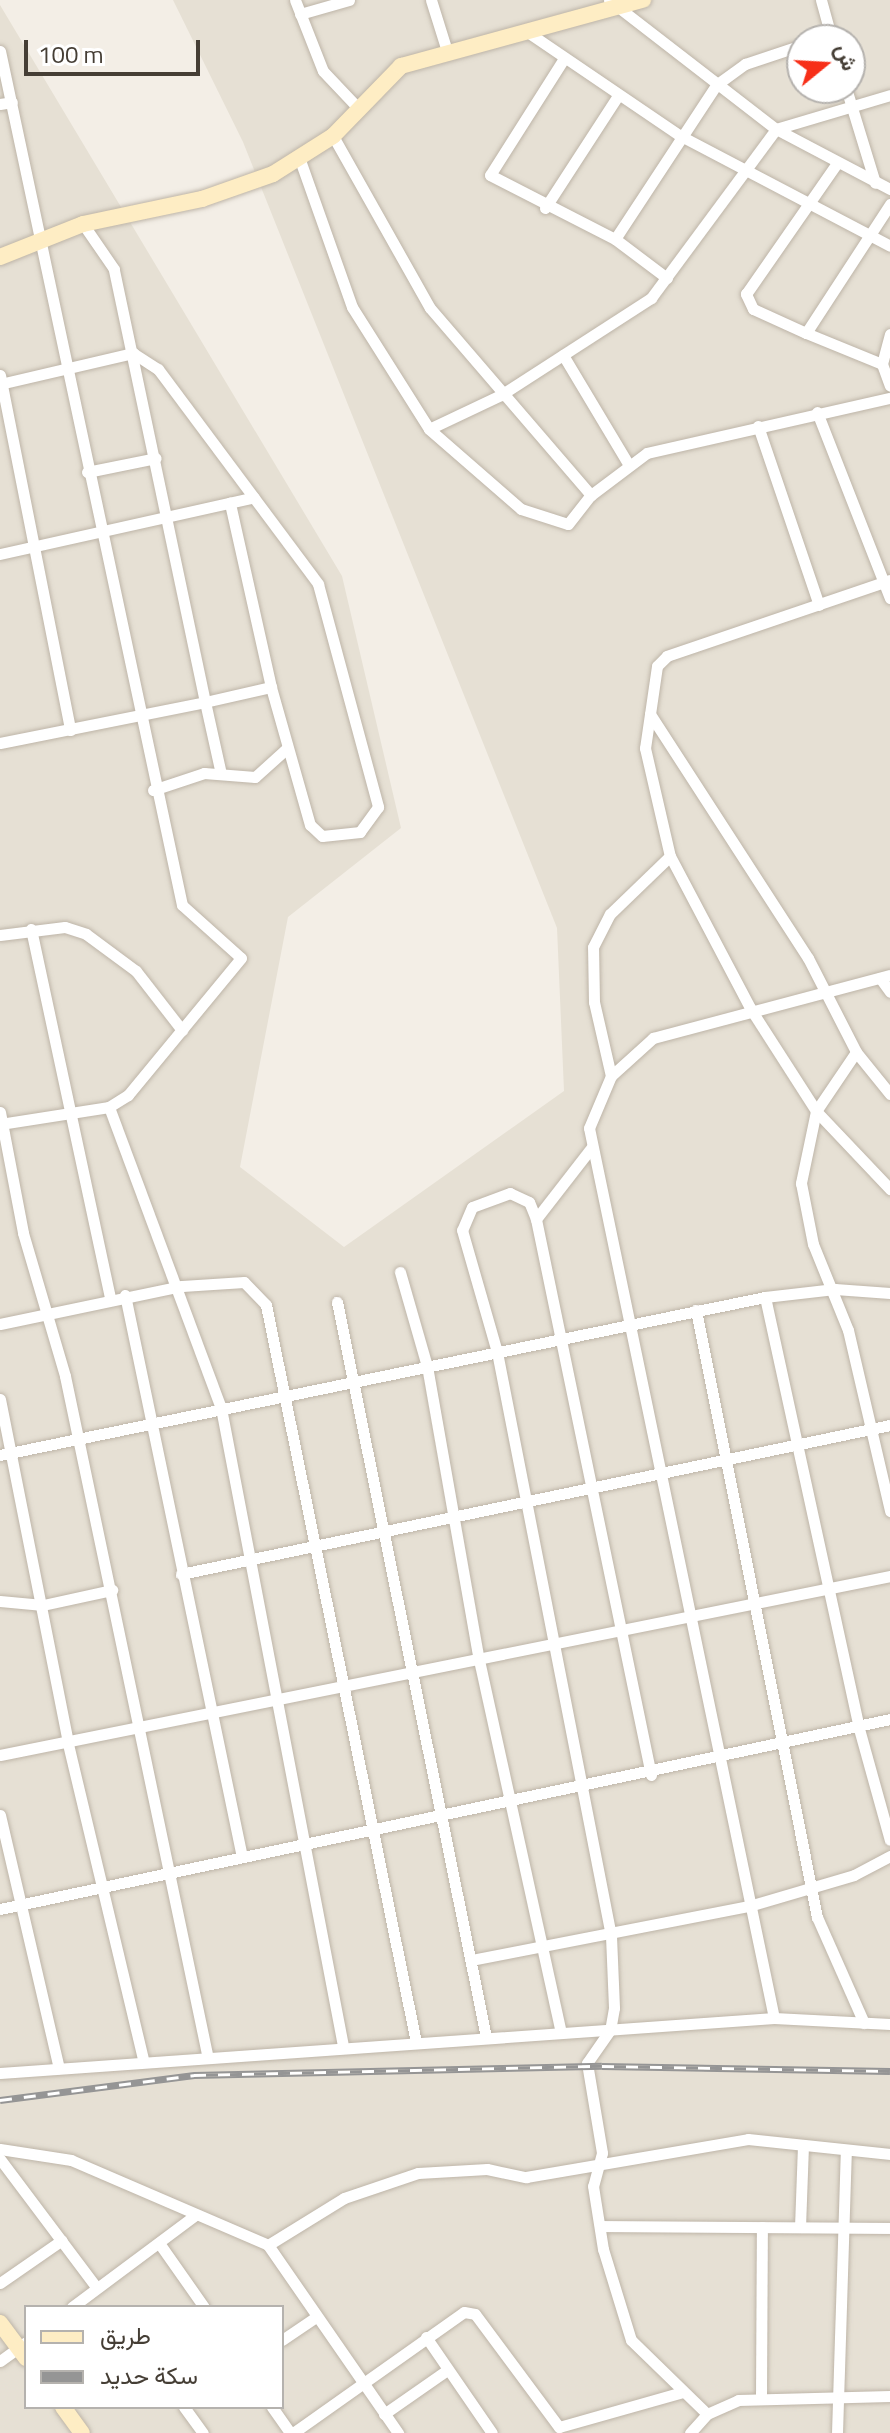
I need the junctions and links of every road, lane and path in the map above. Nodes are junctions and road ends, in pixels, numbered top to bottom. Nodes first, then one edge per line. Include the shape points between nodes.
1 (295, 0) edge
2 (349, 0) edge
3 (431, 0) edge
4 (643, 0) edge
5 (821, 0) edge
6 (616, 3) edge
7 (300, 14) junction
8 (827, 24) edge
9 (525, 30) junction
10 (786, 50) edge
11 (0, 51) edge
12 (447, 51) junction
13 (563, 60) junction
14 (716, 85) junction
15 (890, 95) edge
16 (617, 97) junction
17 (6, 103) edge
18 (851, 106) junction
19 (358, 108) junction
20 (776, 129) junction
21 (679, 135) junction
22 (333, 136) junction
23 (300, 160) junction
24 (837, 163) junction
25 (745, 168) junction
26 (875, 183) junction
27 (890, 189) edge
28 (808, 203) junction
29 (890, 204) edge
30 (545, 208) junction
31 (83, 224) junction
32 (871, 235) junction
33 (44, 238) junction
34 (615, 239) junction
35 (890, 246) edge
36 (0, 257) edge
37 (667, 278) junction
38 (806, 333) junction
39 (890, 334) edge
40 (133, 353) junction
41 (563, 355) junction
42 (882, 364) junction
43 (65, 368) junction
44 (1, 381) edge
45 (890, 386) edge
46 (501, 395) junction
47 (890, 398) edge
48 (817, 412) junction
49 (758, 426) junction
50 (429, 429) junction
51 (156, 458) junction
52 (627, 462) junction
53 (87, 472) junction
54 (591, 495) junction
55 (254, 497) junction
56 (230, 503) junction
57 (169, 517) junction
58 (101, 533) junction
59 (33, 547) junction
60 (0, 554) edge
61 (887, 582) edge
62 (890, 598) edge
63 (819, 605) junction
64 (271, 687) junction
65 (205, 702) junction
66 (649, 714) junction
67 (137, 718) junction
68 (70, 730) junction
69 (0, 743) edge
70 (286, 749) junction
71 (221, 774) junction
72 (153, 790) junction
73 (670, 856) junction
74 (31, 929) junction
75 (0, 935) edge
76 (885, 976) edge
77 (826, 990) junction
78 (890, 992) edge
79 (750, 1008) junction
80 (182, 1030) junction
81 (856, 1052) junction
82 (611, 1076) junction
83 (890, 1094) edge
84 (109, 1107) junction
85 (816, 1111) junction
86 (68, 1114) junction
87 (1, 1120) edge
88 (591, 1148) junction
89 (890, 1189) edge
90 (536, 1219) junction
91 (400, 1272) dead end
92 (182, 1286) junction
93 (835, 1289) junction
94 (890, 1293) edge
95 (125, 1295) junction
96 (765, 1297) junction
97 (110, 1298) junction
98 (337, 1302) dead end
99 (696, 1310) junction
100 (51, 1312) junction
101 (0, 1324) edge
102 (628, 1324) junction
103 (563, 1339) junction
104 (497, 1352) junction
105 (427, 1366) junction
106 (357, 1381) junction
107 (288, 1395) junction
108 (0, 1399) edge
109 (221, 1408) junction
110 (150, 1423) junction
111 (890, 1425) edge
112 (872, 1429) junction
113 (78, 1438) junction
114 (794, 1446) junction
115 (15, 1452) junction
116 (0, 1455) edge
117 (727, 1460) junction
118 (659, 1474) junction
119 (590, 1489) junction
120 (523, 1504) junction
121 (890, 1511) edge
122 (453, 1518) junction
123 (386, 1533) junction
124 (319, 1547) junction
125 (251, 1560) junction
126 (181, 1574) junction
127 (890, 1576) edge
128 (112, 1590) junction
129 (827, 1590) junction
130 (0, 1601) edge
131 (756, 1604) junction
132 (43, 1605) junction
133 (690, 1618) junction
134 (621, 1631) junction
135 (554, 1645) junction
136 (479, 1660) junction
137 (412, 1673) junction
138 (348, 1686) junction
139 (280, 1700) junction
140 (211, 1714) junction
141 (890, 1719) edge
142 (858, 1725) junction
143 (142, 1729) junction
144 (784, 1743) junction
145 (68, 1744) junction
146 (0, 1755) edge
147 (720, 1759) junction
148 (651, 1775) junction
149 (582, 1788) junction
150 (509, 1801) junction
151 (439, 1813) junction
152 (0, 1815) edge
153 (373, 1826) junction
154 (307, 1839) junction
155 (890, 1840) edge
156 (241, 1852) junction
157 (890, 1856) edge
158 (169, 1870) junction
159 (102, 1886) junction
160 (812, 1889) junction
161 (21, 1906) junction
162 (749, 1906) junction
163 (0, 1909) edge
164 (611, 1936) junction
165 (540, 1949) junction
166 (471, 1960) junction
167 (774, 2018) junction
168 (864, 2023) junction
169 (890, 2024) edge
170 (610, 2030) junction
171 (561, 2032) junction
172 (486, 2037) junction
173 (416, 2042) junction
174 (343, 2046) junction
175 (207, 2054) junction
176 (143, 2060) junction
177 (59, 2068) junction
178 (0, 2073) edge
179 (803, 2147) junction
180 (0, 2149) edge
181 (846, 2154) junction
182 (890, 2154) edge
183 (0, 2159) edge
184 (601, 2165) junction
185 (194, 2216) junction
186 (600, 2226) junction
187 (762, 2227) junction
188 (800, 2227) junction
189 (844, 2228) junction
190 (890, 2228) edge
191 (62, 2240) junction
192 (159, 2243) junction
193 (268, 2245) junction
194 (0, 2283) edge
195 (97, 2288) junction
196 (75, 2305) edge
197 (201, 2305) edge
198 (316, 2317) junction
199 (0, 2323) edge
200 (426, 2337) junction
201 (284, 2339) edge
202 (23, 2349) edge
203 (0, 2361) edge
204 (447, 2370) junction
205 (360, 2381) junction
206 (683, 2392) junction
207 (839, 2395) junction
208 (890, 2396) edge
209 (761, 2399) junction
210 (64, 2409) edge
211 (185, 2409) edge
212 (274, 2409) edge
213 (384, 2414) junction
214 (707, 2414) junction
215 (555, 2430) edge
216 (295, 2432) edge
217 (82, 2433) edge
218 (203, 2433) edge
219 (398, 2433) edge
220 (492, 2433) edge
221 (690, 2433) edge
222 (837, 2433) edge

1 - 7 street
2 - 7 street
3 - 12 street
4 - 6 street
5 - 8 street
6 - 9 street
6 - 14 street
7 - 19 street via 323,71
9 - 12 street
9 - 13 street
10 - 14 street via 745,64
11 - 17 street
12 - 19 street via 388,74
13 - 16 street
13 - 30 street via 490,175
14 - 20 street
14 - 21 street
15 - 18 street
16 - 21 street
16 - 30 street
17 - 33 street
18 - 20 street
18 - 26 street
19 - 22 street
20 - 24 street
20 - 25 street
21 - 25 street
21 - 34 street
22 - 23 street
22 - 46 street via 400,262
23 - 31 street via 202,199
23 - 50 street via 352,307
24 - 26 street
24 - 28 street
25 - 28 street
25 - 37 street
26 - 27 street
28 - 32 street
28 - 38 street via 746,294 753,309
29 - 32 street
30 - 34 street
31 - 33 street
31 - 40 street via 114,269
32 - 35 street
32 - 38 street
33 - 36 street
33 - 43 street
34 - 37 street
37 - 41 street via 642,306
38 - 42 street
39 - 42 street
40 - 43 street
40 - 51 street
40 - 55 street via 158,369
41 - 46 street
41 - 52 street
42 - 45 street
43 - 44 street
43 - 53 street
44 - 59 street
46 - 50 street
46 - 54 street
47 - 48 street
48 - 49 street
48 - 61 street
49 - 52 street
49 - 63 street
50 - 54 street via 521,509 568,524
51 - 53 street
51 - 57 street
52 - 54 street
53 - 58 street
55 - 56 street
55 - 70 street via 324,599 378,807 371,824 341,838 322,836 310,825
56 - 57 street
56 - 64 street
57 - 58 street
57 - 65 street
58 - 59 street
58 - 67 street
59 - 60 street
59 - 68 street
61 - 62 street
61 - 63 street
63 - 66 street via 667,656 657,666
64 - 65 street
64 - 70 street
65 - 67 street
65 - 71 street
66 - 73 street via 646,770
66 - 77 street
67 - 68 street
67 - 72 street
68 - 69 street
70 - 71 street via 255,777
71 - 72 street
72 - 80 street via 182,905 241,958
73 - 79 street
73 - 82 street via 610,914 593,947 594,1002
74 - 75 street
74 - 80 street via 65,927 114,951
74 - 86 street
76 - 77 street
76 - 78 street
77 - 79 street
77 - 81 street
79 - 82 street via 653,1038
79 - 85 street
80 - 84 street
81 - 83 street
81 - 85 street
82 - 88 street via 589,1128
84 - 86 street
84 - 92 street
85 - 89 street
85 - 93 street via 801,1183 813,1244
86 - 87 street
86 - 97 street
87 - 100 street via 23,1233
88 - 90 street
88 - 102 street
90 - 103 street
90 - 104 street via 529,1202 510,1193 464,1215
91 - 105 street
92 - 95 street
92 - 107 street via 244,1282 257,1290
92 - 109 street
93 - 94 street
93 - 96 street
93 - 112 street
95 - 97 street
95 - 110 street
96 - 99 street
96 - 114 street
97 - 100 street
98 - 106 street
99 - 102 street
99 - 117 street
100 - 101 street
100 - 113 street
102 - 103 street
102 - 118 street
103 - 104 street
103 - 119 street
104 - 105 street
104 - 120 street
105 - 106 street
105 - 122 street
106 - 107 street
106 - 123 street
107 - 109 street
107 - 124 street
108 - 115 street
109 - 110 street
109 - 125 street
110 - 113 street
110 - 126 street
111 - 112 street
112 - 114 street
112 - 121 street
113 - 115 street
113 - 128 street
114 - 117 street
114 - 129 street
115 - 116 street
115 - 132 street
117 - 118 street
117 - 131 street
118 - 119 street
118 - 133 street
119 - 120 street
119 - 134 street
120 - 122 street
120 - 135 street
122 - 123 street
122 - 136 street
123 - 124 street
123 - 137 street
124 - 125 street
124 - 138 street
125 - 126 street
125 - 139 street
126 - 140 street
127 - 129 street
128 - 132 street
128 - 143 street
129 - 131 street
129 - 142 street
130 - 132 street
131 - 133 street
131 - 144 street
132 - 145 street
133 - 134 street
133 - 147 street
134 - 135 street
134 - 148 street
135 - 136 street
135 - 149 street
136 - 137 street
136 - 150 street
137 - 138 street
137 - 151 street
138 - 139 street
138 - 153 street
139 - 140 street
139 - 154 street
140 - 143 street
140 - 156 street
141 - 142 street
142 - 144 street
142 - 155 street
143 - 145 street
143 - 158 street
144 - 147 street
144 - 160 street
145 - 146 street
145 - 159 street
147 - 148 street
147 - 162 street
148 - 149 street
149 - 150 street
149 - 164 street
150 - 151 street
150 - 165 street
151 - 153 street
151 - 166 street
152 - 161 street
153 - 154 street
153 - 173 street
154 - 156 street
154 - 174 street
156 - 158 street
157 - 160 street
158 - 159 street
158 - 175 street
159 - 161 street
159 - 176 street
160 - 162 street
160 - 168 street
161 - 163 street
161 - 177 street
162 - 164 street
162 - 167 street
164 - 165 street
164 - 170 street
165 - 166 street
165 - 171 street
166 - 172 street
167 - 168 street
167 - 170 street
168 - 169 street
170 - 171 street
170 - 184 street via 587,2063
171 - 172 street
172 - 173 street
173 - 174 street
174 - 175 street
175 - 176 street
176 - 177 street
177 - 178 street
179 - 181 street
179 - 184 street via 748,2139
179 - 188 street
180 - 185 street via 71,2160
181 - 182 street
181 - 189 street
183 - 191 street
184 - 186 street via 593,2186
184 - 193 street via 526,2177 487,2169 418,2173 344,2198
185 - 192 street
185 - 193 street
186 - 187 street
186 - 206 street via 613,2298 631,2340
187 - 188 street
187 - 209 street
188 - 189 street
189 - 190 street
189 - 207 street
191 - 194 street
191 - 195 street
192 - 195 street
192 - 197 street
193 - 198 street
195 - 196 street
198 - 201 street
198 - 205 street
199 - 202 street
200 - 204 street
200 - 205 street
200 - 215 street via 470,2311
202 - 203 street
204 - 213 street
204 - 220 street
205 - 213 street
205 - 216 street
206 - 214 street
206 - 215 street
207 - 208 street
207 - 209 street
207 - 222 street
209 - 214 street
210 - 217 street
211 - 218 street
212 - 216 street
213 - 219 street
214 - 221 street

